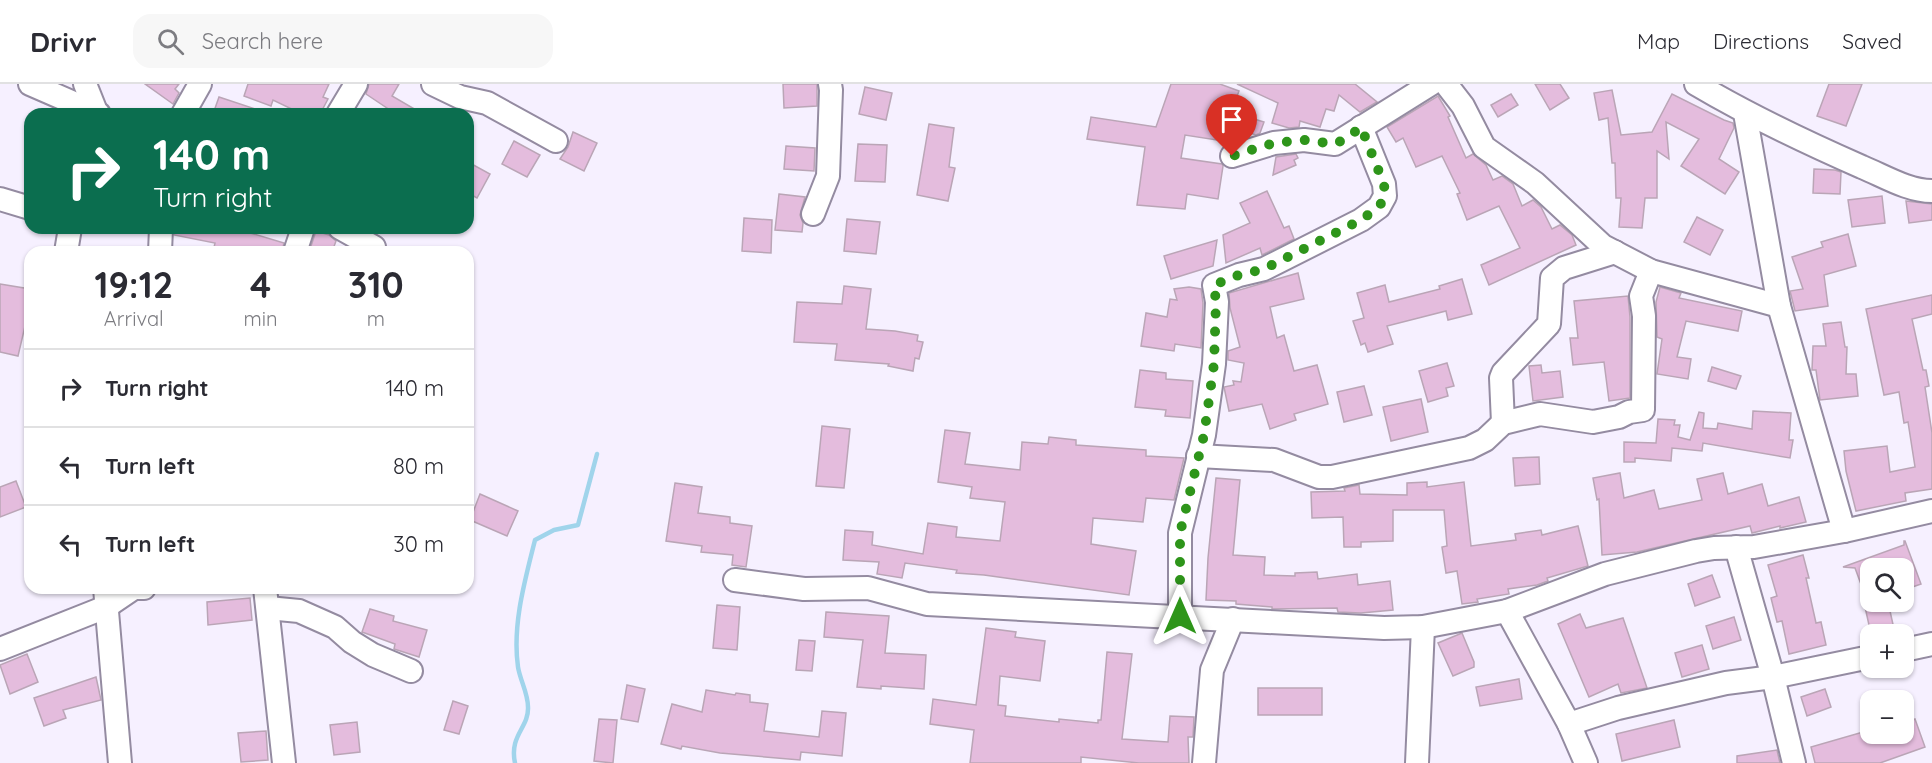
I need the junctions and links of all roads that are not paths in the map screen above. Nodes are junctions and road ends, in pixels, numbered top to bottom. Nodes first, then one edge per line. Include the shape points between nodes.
1 (30, 84) edge
2 (85, 84) edge
3 (200, 84) edge
4 (356, 84) edge
5 (433, 84) edge
6 (830, 84) edge
7 (1431, 84) edge
8 (1446, 84) edge
9 (1696, 84) edge
10 (84, 108) edge
11 (95, 108) edge
12 (186, 108) edge
13 (342, 108) edge
14 (1745, 113) junction
15 (1361, 127) junction
16 (556, 141) dead end
17 (1232, 156) dead end
18 (1932, 191) edge
19 (0, 199) edge
20 (24, 206) edge
21 (813, 214) dead end
22 (351, 234) edge
23 (372, 246) edge
24 (1615, 252) junction
25 (1651, 271) junction
26 (1779, 306) junction
27 (1503, 423) junction
28 (1197, 456) junction
29 (1932, 511) edge
30 (1844, 531) junction
31 (1736, 547) junction
32 (735, 579) dead end
33 (105, 597) edge
34 (266, 598) edge
35 (1507, 611) junction
36 (1180, 616) junction
37 (1233, 619) junction
38 (1423, 627) junction
39 (1932, 644) edge
40 (1914, 648) edge
41 (0, 650) edge
42 (1860, 659) edge
43 (411, 671) dead end
44 (1773, 677) junction
45 (1569, 724) junction
46 (120, 763) edge
47 (284, 763) edge
48 (1204, 763) edge
49 (1417, 763) edge
50 (1586, 763) edge
51 (1794, 763) edge

1 - 10 street
2 - 11 street
3 - 12 street
4 - 13 street
5 - 16 street via 460,97 487,103
6 - 21 street via 828,176
7 - 15 street
8 - 24 street via 1463,106 1484,147 1535,183 1603,246
9 - 14 street
14 - 18 street via 1889,179
14 - 26 street
15 - 17 street via 1335,144 1304,140 1274,143
15 - 28 street via 1384,184 1385,196 1379,207 1264,269 1214,285 1214,364 1204,435
19 - 20 street
22 - 23 street
24 - 25 street
24 - 27 street via 1564,268 1552,278 1549,324 1503,372
25 - 26 street
25 - 27 street via 1641,296 1643,410 1593,422 1540,414
26 - 30 street
27 - 28 street via 1485,440 1469,448 1332,477 1319,477 1274,460
28 - 36 street via 1180,533
29 - 30 street
30 - 31 street
31 - 35 street via 1696,551 1605,574
31 - 44 street
32 - 36 street via 804,589 868,588 927,604
33 - 41 street
33 - 46 street
34 - 43 street via 335,627 373,655
34 - 47 street
35 - 38 street
35 - 45 street
36 - 37 street
37 - 38 street
37 - 48 street via 1212,670
38 - 49 street
39 - 40 street
42 - 44 street
44 - 45 street via 1735,681 1618,708
44 - 51 street
45 - 50 street

